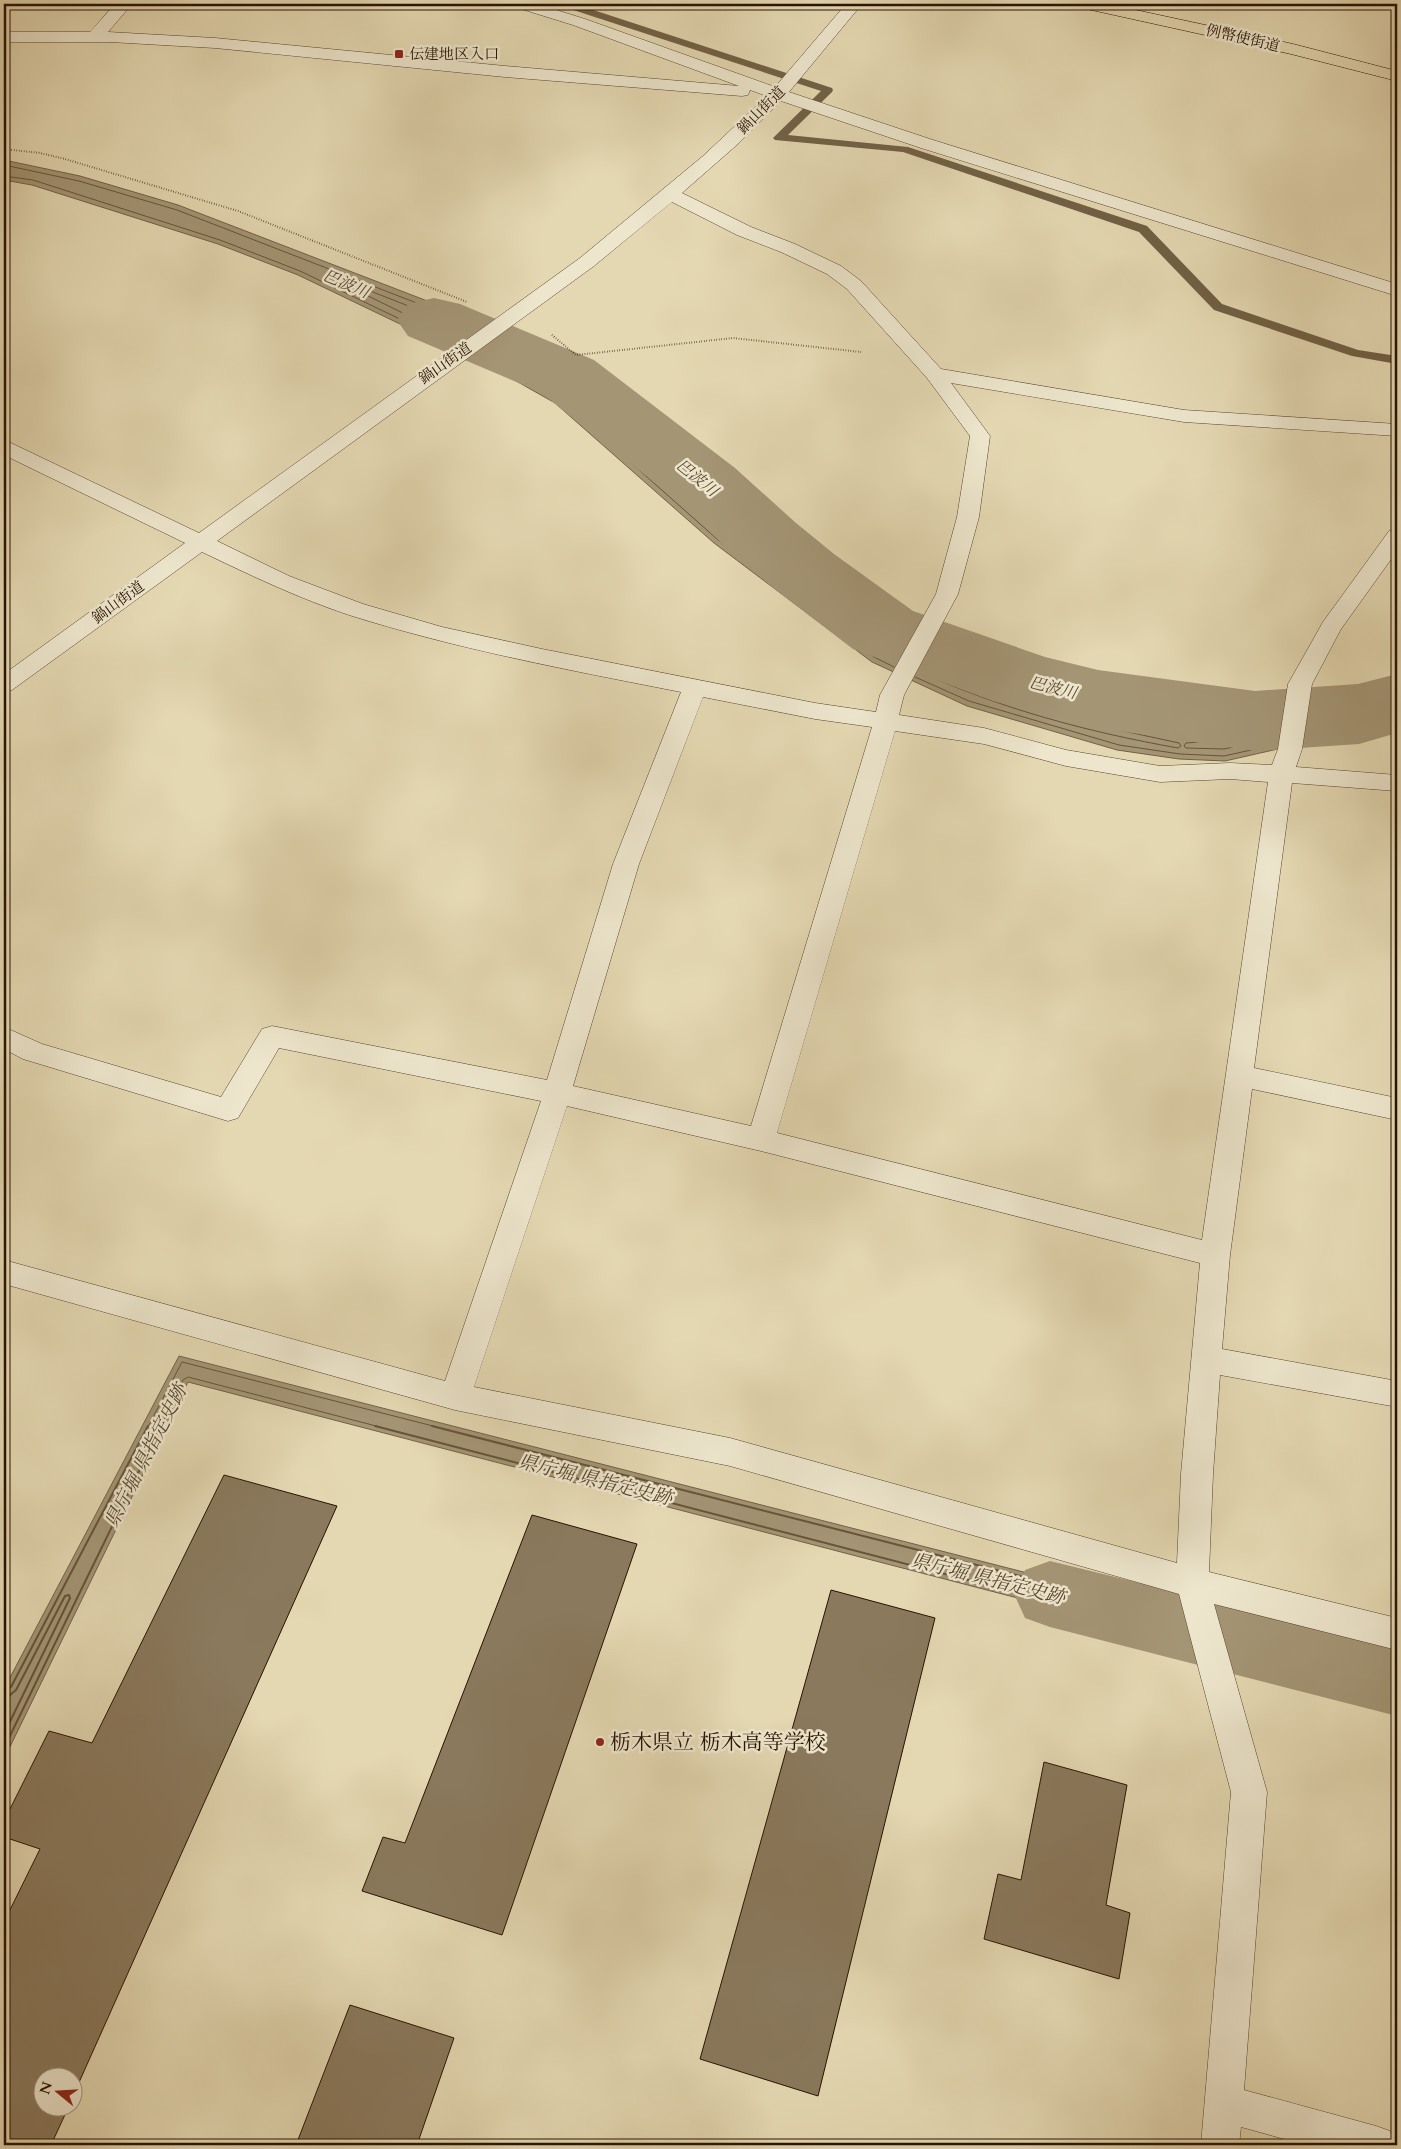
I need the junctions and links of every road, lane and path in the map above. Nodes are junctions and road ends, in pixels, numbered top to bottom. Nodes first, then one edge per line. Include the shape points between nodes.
1 (124, 4) edge
2 (521, 4) edge
3 (854, 4) edge
4 (1088, 4) edge
5 (96, 35) junction
6 (4, 37) edge
7 (1397, 76) edge
8 (778, 94) junction
9 (4, 149) edge
10 (671, 194) junction
11 (1397, 290) edge
12 (507, 320) junction
13 (927, 366) junction
14 (1397, 430) edge
15 (4, 447) edge
16 (1397, 536) edge
17 (200, 541) junction
18 (4, 685) edge
19 (695, 686) junction
20 (886, 722) junction
21 (1281, 774) junction
22 (1397, 784) edge
23 (4, 1037) edge
24 (1239, 1076) junction
25 (557, 1093) junction
26 (1397, 1109) edge
27 (761, 1140) junction
28 (1215, 1255) junction
29 (4, 1272) edge
30 (1206, 1359) junction
31 (1397, 1394) edge
32 (455, 1398) junction
33 (1192, 1583) junction
34 (1397, 1634) edge
35 (1225, 2104) junction
36 (1220, 2145) edge
37 (1376, 2145) edge

1 - 5 street
2 - 8 street
3 - 8 street, 鍋山街道
4 - 7 main road, 例幣使街道 via 1293,49
5 - 6 street
5 - 8 street via 175,38 427,64
8 - 10 street, 鍋山街道
8 - 11 street via 927,144
9 - 12 path via 65,159 238,211
10 - 12 street, 鍋山街道 via 587,262
10 - 13 street via 744,231 834,270 854,286
12 - 13 path via 556,336 576,355 733,338
12 - 17 street, 鍋山街道
13 - 14 street via 1184,416
13 - 20 street via 980,436 968,517 947,594 892,695
15 - 17 street
16 - 21 street via 1332,627 1300,684 1290,749
17 - 18 street, 鍋山街道
17 - 19 street via 282,580 354,609 439,634
19 - 20 street
19 - 25 street via 626,864
20 - 21 street via 984,736 1066,758 1160,774
20 - 27 street
21 - 22 street
21 - 24 street
23 - 25 street via 33,1052 228,1110 272,1036
24 - 26 street
24 - 28 street
25 - 27 street
25 - 32 street
27 - 28 street
28 - 30 street
29 - 32 street
30 - 31 street
30 - 33 street
32 - 33 street via 730,1452
33 - 34 street
33 - 35 street via 1249,1792
35 - 36 street
35 - 37 street

